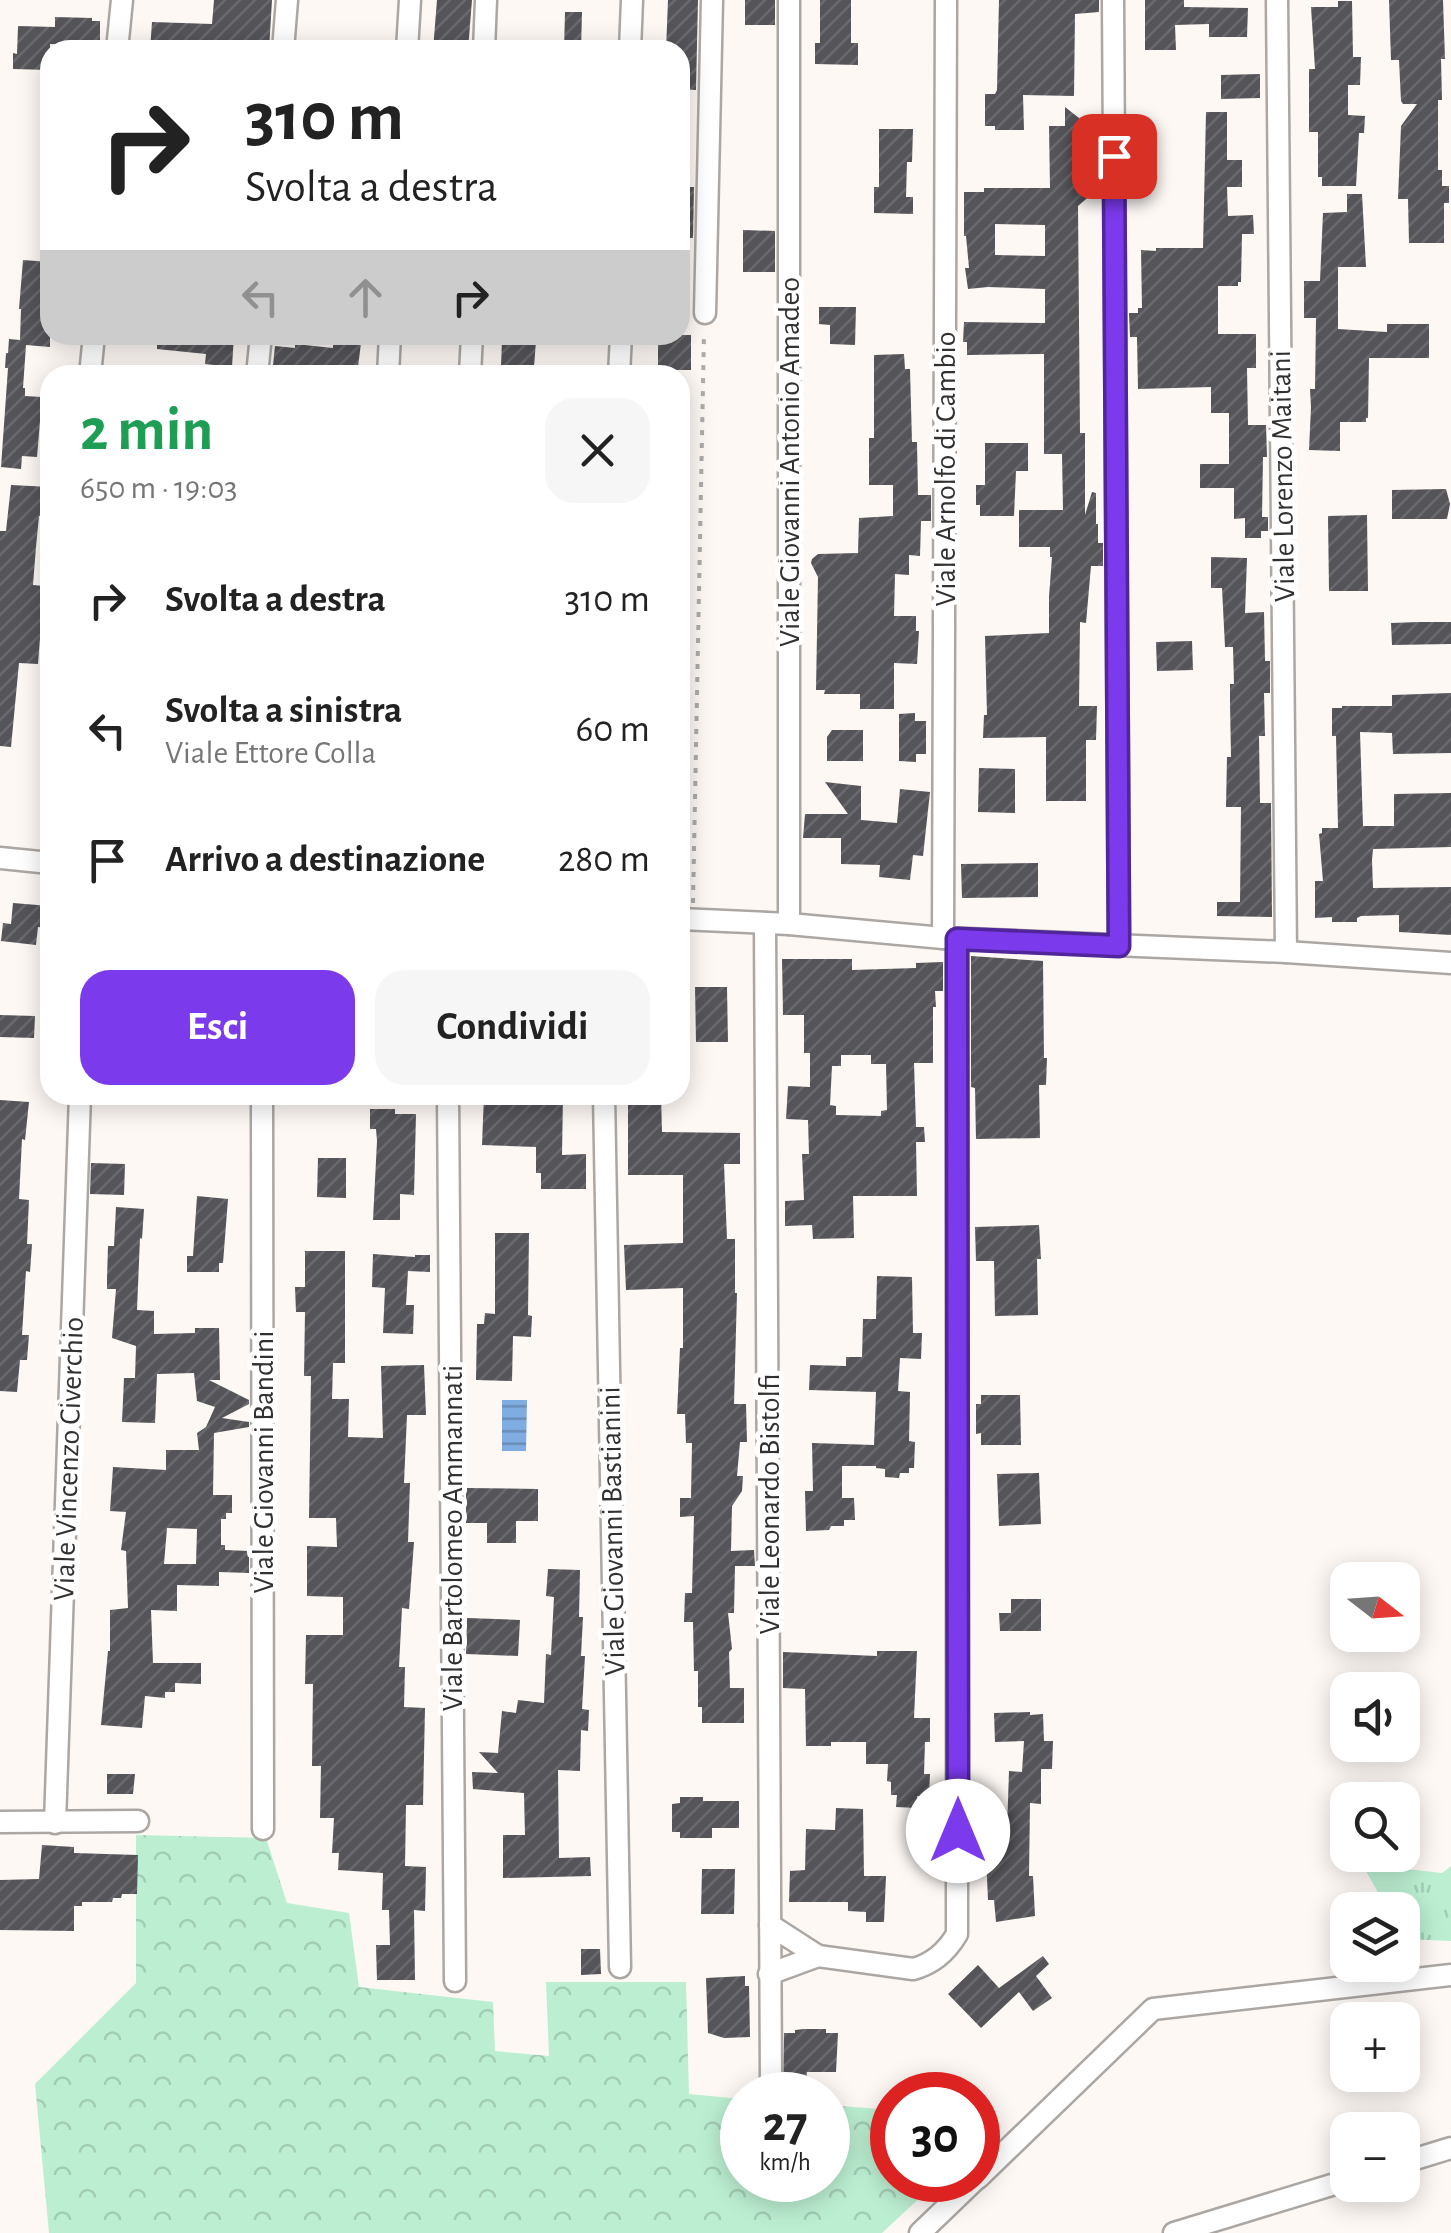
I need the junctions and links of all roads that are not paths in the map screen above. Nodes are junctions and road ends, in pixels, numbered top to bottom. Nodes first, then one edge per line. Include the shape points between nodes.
1 (122, 0) edge
2 (287, 0) edge
3 (410, 0) edge
4 (486, 0) edge
5 (632, 0) edge
6 (712, 0) edge
7 (789, 0) edge
8 (946, 0) edge
9 (1113, 0) edge
10 (1278, 0) edge
11 (118, 40) edge
12 (284, 40) edge
13 (408, 40) edge
14 (484, 40) edge
15 (630, 40) edge
16 (704, 313) road end
17 (0, 858) edge
18 (40, 862) edge
19 (690, 920) edge
20 (765, 923) junction
21 (790, 924) junction
22 (950, 938) junction
23 (1119, 946) junction
24 (1286, 952) junction
25 (1451, 963) edge
26 (80, 1105) edge
27 (262, 1105) edge
28 (448, 1105) edge
29 (604, 1105) edge
30 (138, 1821) dead end
31 (0, 1822) edge
32 (55, 1823) junction
33 (263, 1829) dead end
34 (770, 1925) junction
35 (818, 1956) junction
36 (620, 1967) dead end
37 (769, 1974) junction
38 (1451, 1974) edge
39 (455, 1981) dead end
40 (771, 2072) edge
41 (1451, 2149) edge
42 (1000, 2156) edge
43 (1420, 2158) edge
44 (1330, 2185) edge
45 (952, 2202) edge
46 (920, 2233) edge
47 (1174, 2233) edge

1 - 11 street
2 - 12 street
3 - 13 street
4 - 14 street
5 - 15 street
6 - 16 street
7 - 21 street, Viale Giovanni Antonio Amadeo
8 - 22 street, Viale Arnolfo di Cambio
9 - 23 street
10 - 24 street, Viale Lorenzo Maitani
17 - 18 street
19 - 20 street
20 - 21 street
20 - 34 street, Viale Leonardo Bistolfi
21 - 22 street
22 - 23 street
22 - 35 street, Viale Arnolfo di Cambio via 957,1934 926,1965 913,1968
23 - 24 street
24 - 25 street
26 - 32 street, Viale Vincenzo Civerchio
27 - 33 street, Viale Giovanni Bandini
28 - 39 street, Viale Bartolomeo Ammannati
29 - 36 street, Viale Giovanni Bastianini
30 - 32 street
31 - 32 street
34 - 35 street
34 - 37 street, Viale Leonardo Bistolfi
35 - 37 street
37 - 40 street, Viale Leonardo Bistolfi
38 - 42 street via 1153,2009
41 - 43 street
44 - 47 street
45 - 46 street

